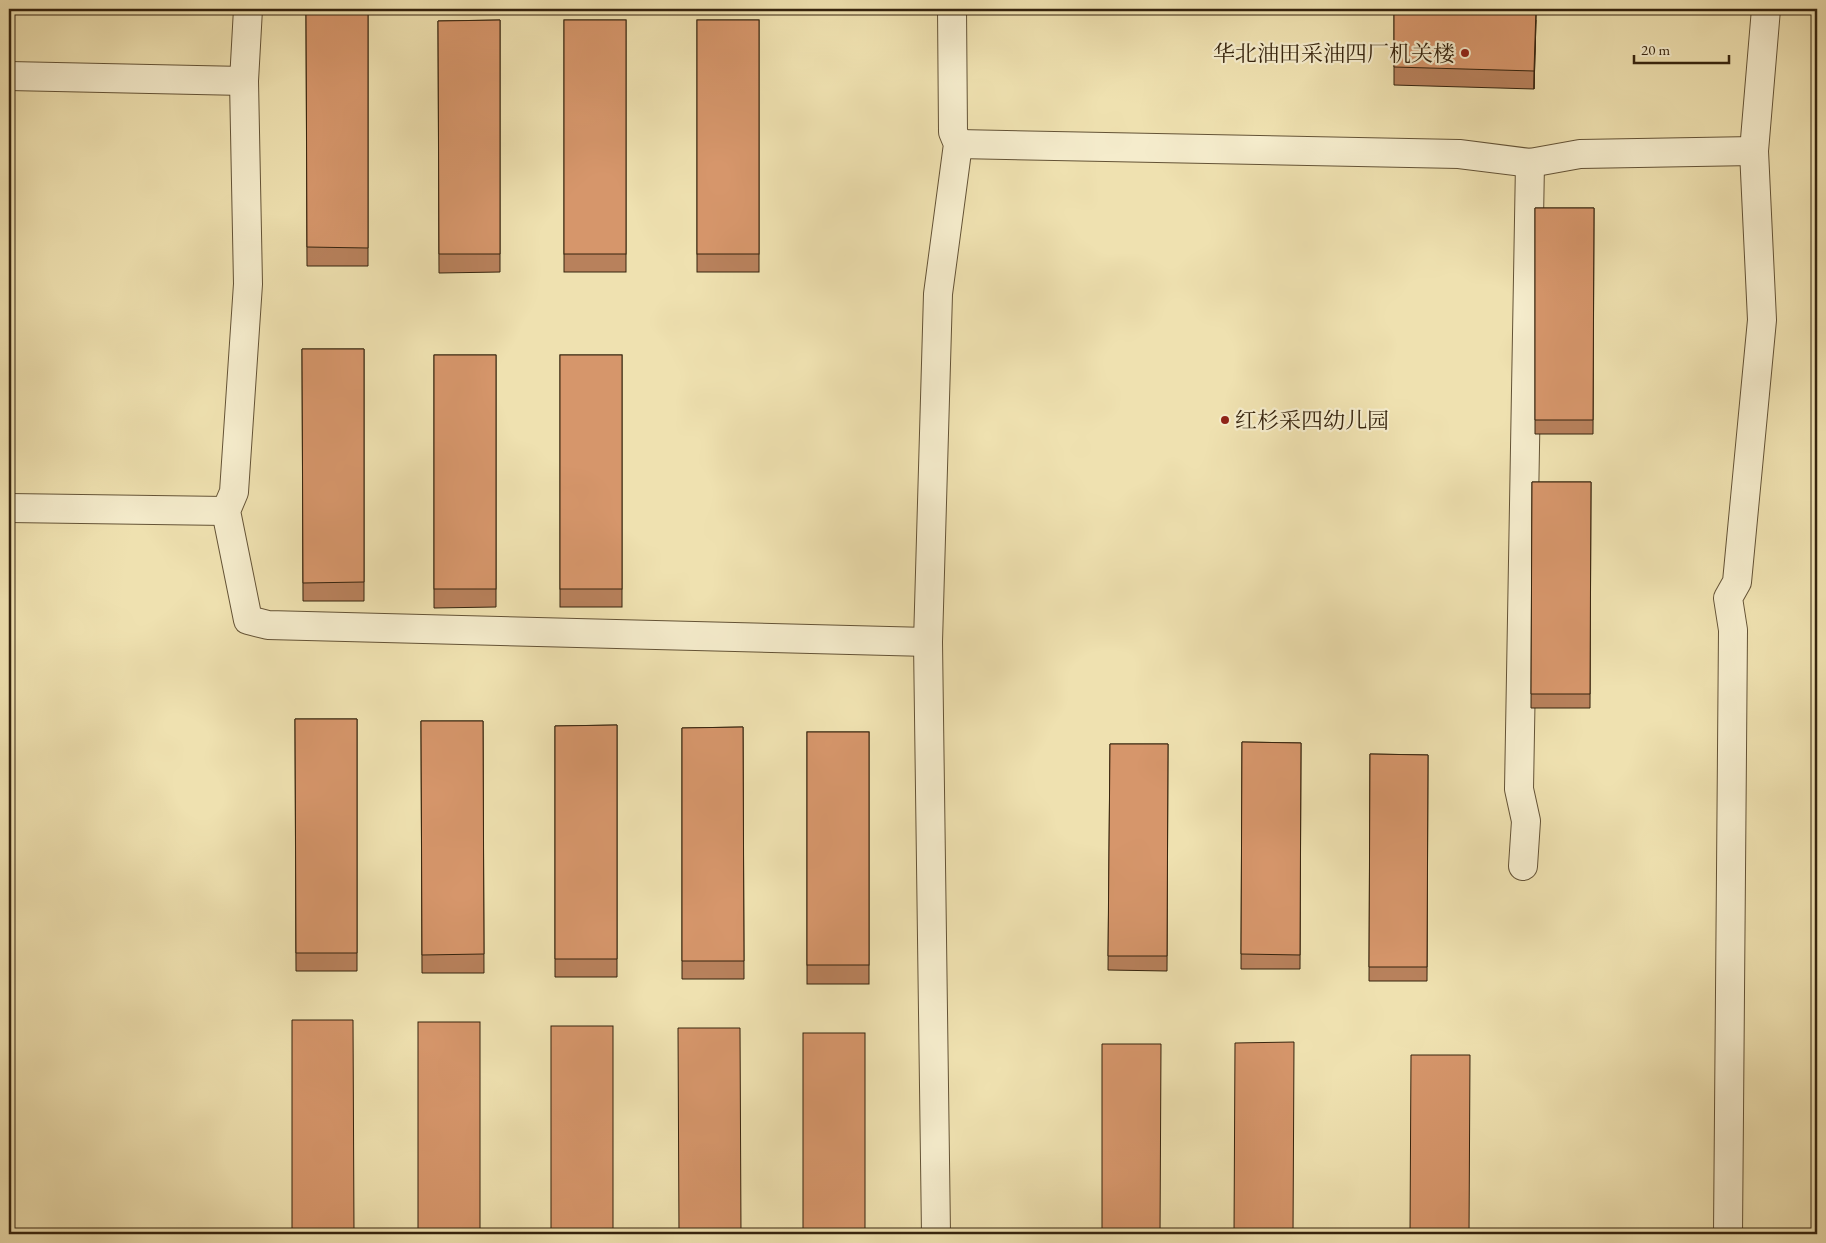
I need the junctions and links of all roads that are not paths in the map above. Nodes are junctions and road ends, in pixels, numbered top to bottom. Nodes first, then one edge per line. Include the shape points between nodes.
1 (248, 9) edge
2 (952, 9) edge
3 (1766, 9) edge
4 (9, 76) edge
5 (244, 81) junction
6 (958, 144) junction
7 (1754, 151) junction
8 (1530, 163) junction
9 (9, 508) edge
10 (226, 511) junction
11 (928, 642) junction
12 (1523, 866) dead end
13 (936, 1234) edge
14 (1728, 1234) edge

1 - 5 street
2 - 6 street via 953,132
3 - 7 street
4 - 5 street
5 - 10 street via 248,284 234,492
6 - 8 street via 1459,154
6 - 11 street via 938,294
7 - 8 street via 1580,154
7 - 14 street via 1762,320 1737,582 1728,598 1733,630
8 - 12 street via 1519,789 1526,821
9 - 10 street
10 - 11 street via 248,620 268,625
11 - 13 street

